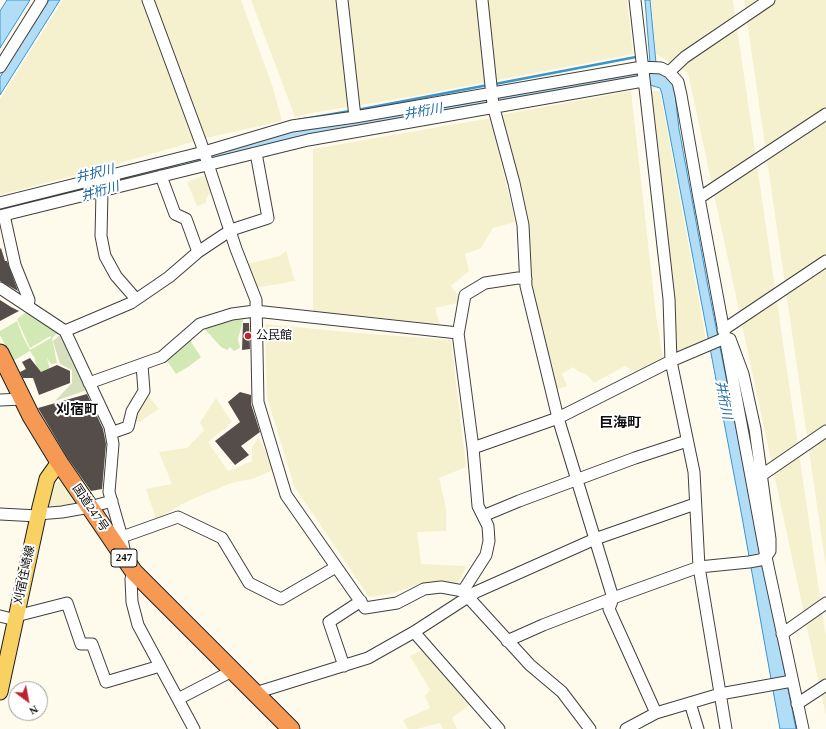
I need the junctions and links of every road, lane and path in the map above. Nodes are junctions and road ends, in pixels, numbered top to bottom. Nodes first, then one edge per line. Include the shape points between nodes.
1 (42, 0) edge
2 (148, 0) edge
3 (342, 0) edge
4 (482, 0) edge
5 (635, 0) edge
6 (642, 0) edge
7 (769, 0) edge
8 (640, 46) junction
9 (0, 67) edge
10 (642, 67) junction
11 (669, 72) junction
12 (643, 81) junction
13 (492, 93) junction
14 (493, 106) junction
15 (826, 114) edge
16 (355, 117) junction
17 (204, 152) junction
18 (256, 153) junction
19 (208, 165) junction
20 (161, 176) junction
21 (102, 192) junction
22 (699, 198) junction
23 (0, 203) edge
24 (4, 218) edge
25 (231, 230) junction
26 (198, 252) junction
27 (826, 261) edge
28 (526, 279) junction
29 (0, 288) edge
30 (136, 299) junction
31 (28, 306) junction
32 (255, 311) junction
33 (65, 331) junction
34 (458, 335) junction
35 (723, 336) junction
36 (0, 353) edge
37 (671, 361) junction
38 (142, 365) junction
39 (89, 383) junction
40 (23, 399) junction
41 (0, 400) edge
42 (558, 418) junction
43 (826, 431) edge
44 (111, 432) junction
45 (687, 441) junction
46 (473, 448) junction
47 (58, 462) junction
48 (762, 475) junction
49 (577, 480) junction
50 (112, 501) junction
51 (695, 504) junction
52 (90, 507) junction
53 (0, 514) edge
54 (38, 515) junction
55 (483, 516) junction
56 (122, 537) junction
57 (595, 539) junction
58 (763, 558) junction
59 (130, 566) junction
60 (336, 566) junction
61 (698, 567) junction
62 (465, 594) junction
63 (613, 598) junction
64 (361, 602) junction
65 (826, 603) edge
66 (0, 616) edge
67 (16, 617) junction
68 (414, 632) junction
69 (782, 634) junction
70 (507, 641) junction
71 (160, 666) junction
72 (344, 666) junction
73 (232, 671) junction
74 (2, 677) edge
75 (792, 681) junction
76 (826, 685) edge
77 (0, 692) edge
78 (255, 693) junction
79 (720, 694) junction
80 (178, 699) junction
81 (690, 703) junction
82 (797, 704) junction
83 (656, 713) junction
84 (194, 729) edge
85 (291, 729) edge
86 (499, 729) edge
87 (590, 729) edge
88 (626, 729) edge
89 (698, 729) edge
90 (726, 729) edge
91 (803, 729) edge

1 - 9 street
2 - 17 street
3 - 16 street
4 - 13 street
5 - 8 street
6 - 8 street via 645,30
7 - 11 street via 684,57
8 - 10 street
10 - 11 street via 661,68
10 - 12 street
10 - 13 street
11 - 22 street via 678,82
12 - 14 street
12 - 37 street via 669,299
13 - 14 street
13 - 16 street
14 - 18 street via 308,140
14 - 28 street via 523,225
15 - 22 street
16 - 17 street via 292,126
17 - 19 street
17 - 23 street
18 - 19 street
18 - 25 street via 268,218
19 - 20 street
19 - 25 street
20 - 21 street
20 - 26 street via 175,214 186,219
21 - 24 street
21 - 30 street via 101,236 105,256 116,276
22 - 35 street
24 - 31 street via 15,265 29,300
25 - 26 street
25 - 32 street via 256,300
26 - 30 street via 169,277
27 - 35 street
28 - 34 street via 484,283 465,295
28 - 42 street
29 - 31 street
30 - 33 street
31 - 33 street
32 - 34 street via 450,332
32 - 38 street via 232,314 200,324 162,357
32 - 60 street via 258,402 286,494
33 - 39 street
34 - 46 street
35 - 37 street via 701,350
35 - 48 street via 730,339 743,374
35 - 58 street
36 - 40 highway, 国道247号 / 247
37 - 42 street
37 - 45 street
38 - 39 street
38 - 44 street via 144,391 132,412 128,428
39 - 44 street
40 - 41 street
40 - 47 highway, 国道247号 / 247
42 - 46 street
42 - 49 street
43 - 48 street
44 - 50 street via 113,444 109,492
45 - 49 street
45 - 51 street via 694,472
46 - 55 street via 478,506
47 - 52 highway, 国道247号 / 247
47 - 54 main road, 刈宿住崎線 via 47,479
48 - 58 street via 770,539 770,551
49 - 55 street
49 - 57 street
50 - 52 street
50 - 56 street
51 - 57 street
51 - 61 street
52 - 54 street
52 - 59 highway, 国道247号 / 247
53 - 54 street
54 - 67 main road, 刈宿住崎線
55 - 62 street via 488,526 489,541 486,555
56 - 59 street
56 - 60 street via 178,517 222,538 249,583 281,599
57 - 62 street via 476,592
57 - 63 street
58 - 61 street
58 - 69 street
59 - 71 street via 132,602 138,625
59 - 73 highway, 国道247号 / 247
60 - 64 street
61 - 63 street
61 - 79 street
62 - 64 street via 441,587 424,589 397,602 378,607 365,608
62 - 68 street
62 - 70 street
63 - 70 street
63 - 83 street via 608,609
64 - 72 street via 329,622
65 - 69 street
66 - 67 street
67 - 71 street via 67,603 81,644 92,644 106,682
67 - 74 main road, 刈宿住崎線
68 - 72 street via 368,658
68 - 86 street
69 - 75 street
70 - 87 street via 530,666 562,692
71 - 80 street
72 - 78 street
73 - 78 highway, 国道247号 / 247
73 - 80 street
74 - 77 main road, 刈宿住崎線
75 - 79 street
75 - 82 street
76 - 82 street
78 - 85 highway, 国道247号 / 247
79 - 81 street
79 - 90 street
80 - 84 street
81 - 83 street
81 - 89 street
82 - 91 street
83 - 88 street

